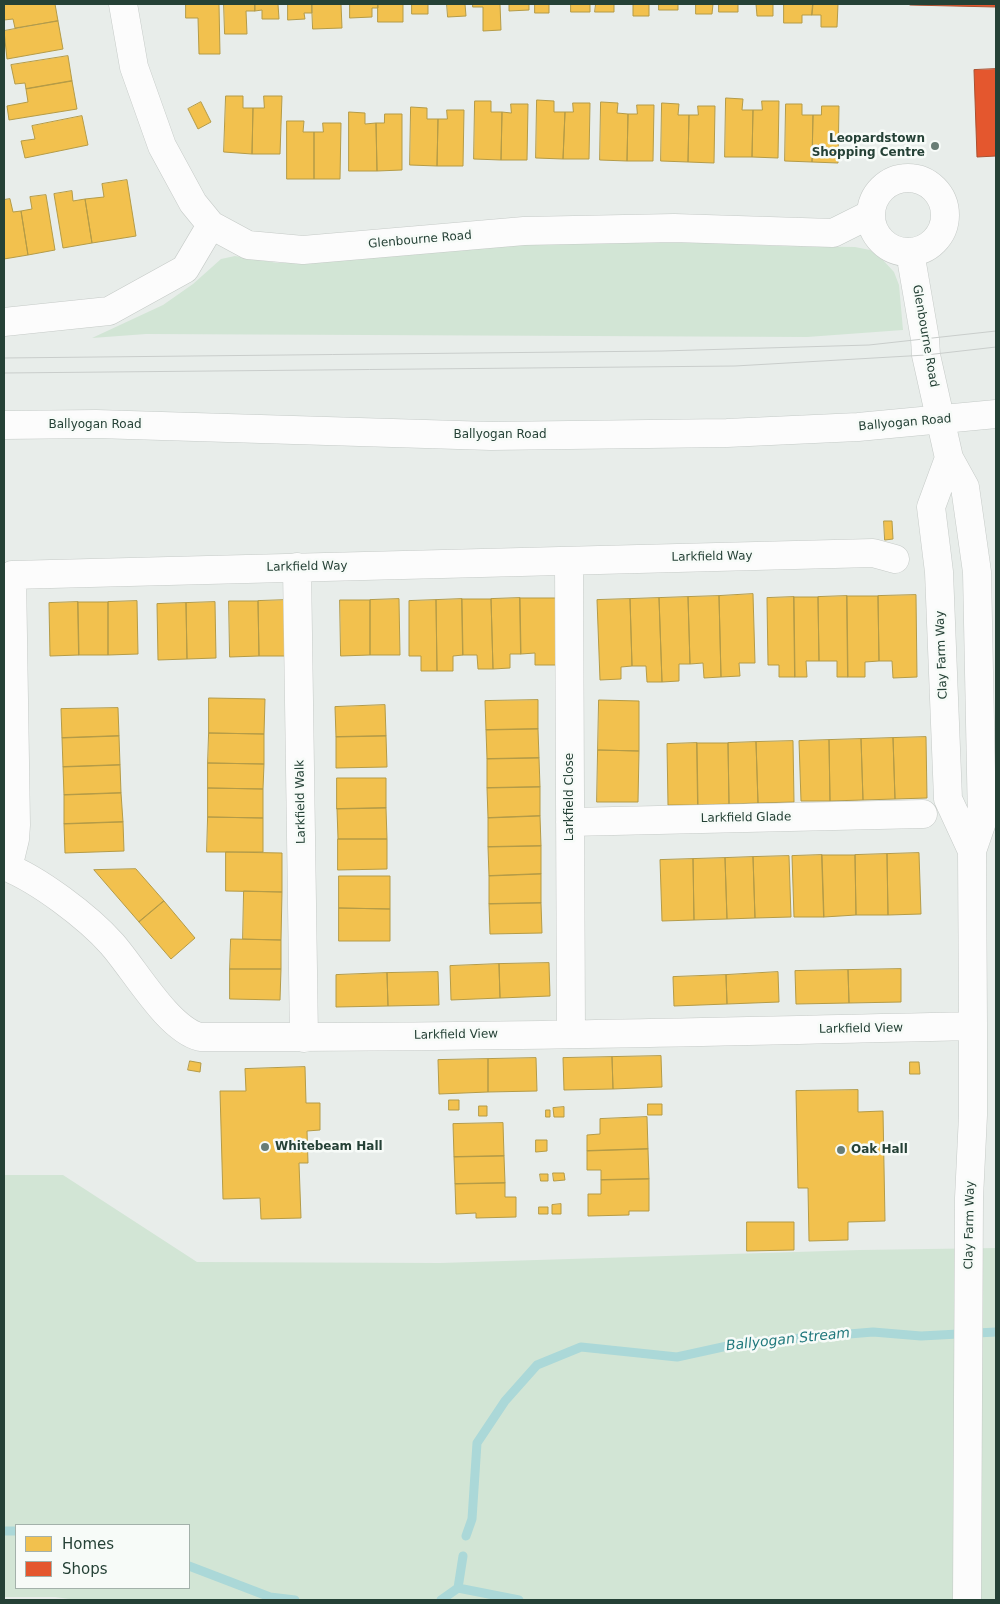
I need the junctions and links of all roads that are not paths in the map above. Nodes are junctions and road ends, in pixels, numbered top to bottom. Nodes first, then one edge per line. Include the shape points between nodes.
1 (123, 4) edge
2 (871, 214) junction
3 (211, 224) junction
4 (910, 252) junction
5 (4, 322) edge
6 (996, 414) edge
7 (941, 420) junction
8 (4, 425) edge
9 (949, 458) junction
10 (895, 559) dead end
11 (569, 561) junction
12 (297, 567) junction
13 (922, 814) dead end
14 (570, 822) junction
15 (984, 850) edge
16 (6, 867) edge
17 (973, 1026) junction
18 (571, 1034) junction
19 (304, 1038) junction
20 (967, 1600) edge

1 - 3 street, Glenbourne Road via 134,67 162,146 193,203
2 - 3 street, Glenbourne Road via 833,233 674,228 524,232 303,250 248,245
2 - 4 street via 872,226 886,245
2 - 4 street via 879,191 900,178 925,181 935,189 942,199 944,224 932,243
3 - 5 street via 185,269 109,310
4 - 7 street, Glenbourne Road via 926,355
6 - 7 street, Ballyogan Road
7 - 8 street, Ballyogan Road via 727,433 491,436 124,424
7 - 9 street, Clay Farm Way
9 - 15 street, Clay Farm Way via 965,487 977,572
9 - 15 street, Clay Farm Way via 931,507 939,572 948,799
10 - 11 street, Larkfield Way via 873,553
11 - 12 street, Larkfield Way
11 - 14 street, Larkfield Close
12 - 16 street, Larkfield Way via 12,575 16,825
12 - 19 street, Larkfield Walk
13 - 14 street, Larkfield Glade
14 - 18 street, Larkfield Close
15 - 17 street, Clay Farm Way
16 - 19 street, Larkfield View via 62,900 99,930 174,1023 190,1035
17 - 18 street, Larkfield View
17 - 20 street, Clay Farm Way
18 - 19 street, Larkfield View

